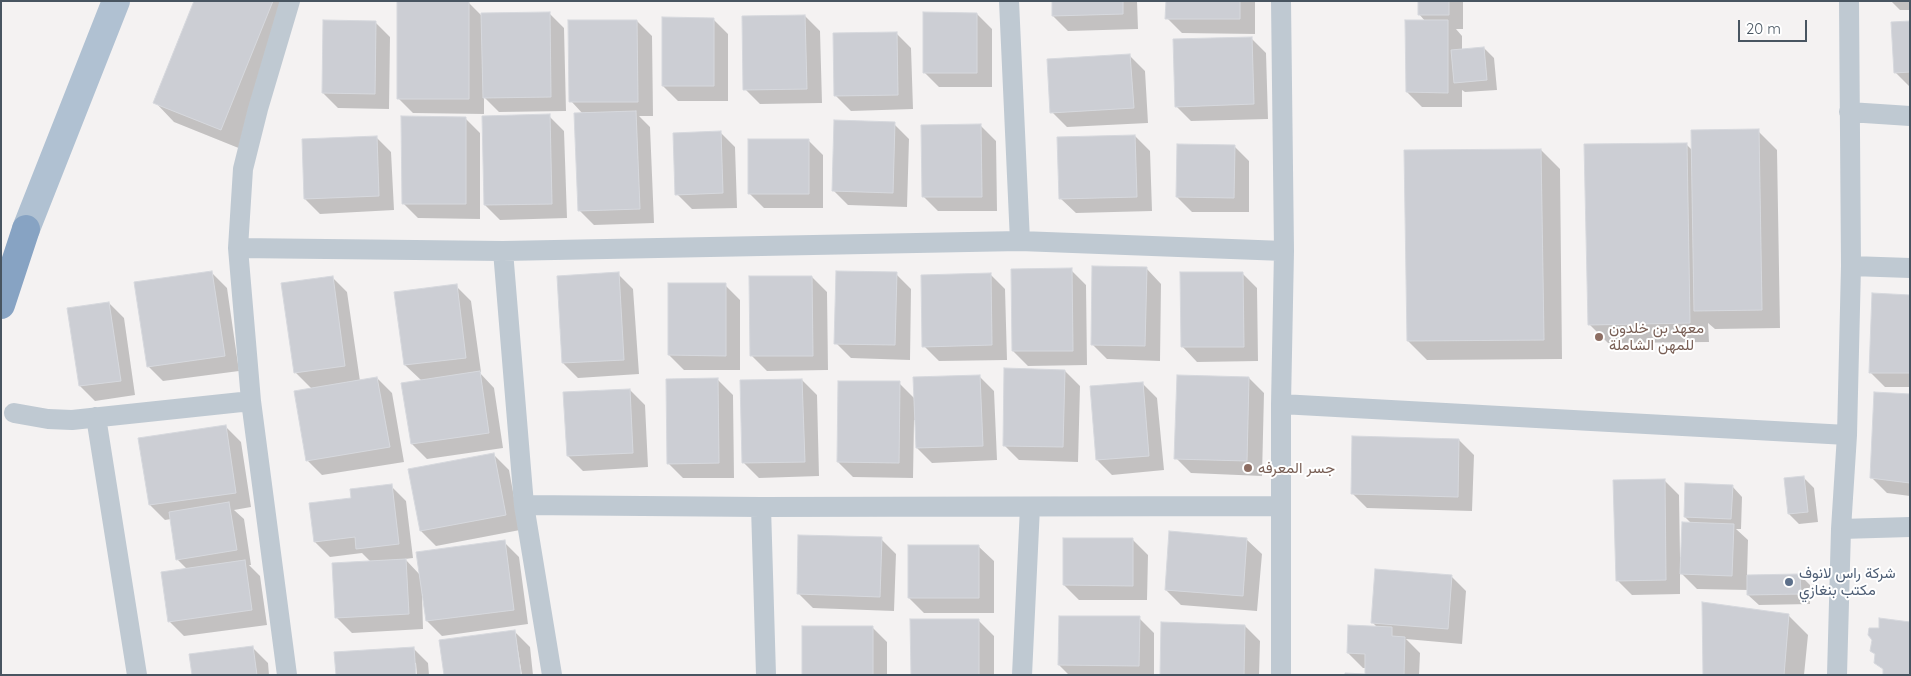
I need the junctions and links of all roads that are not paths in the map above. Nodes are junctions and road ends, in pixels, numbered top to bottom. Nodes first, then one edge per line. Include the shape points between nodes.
1 (116, 1) edge
2 (290, 1) edge
3 (1009, 1) edge
4 (1281, 1) edge
5 (1849, 1) edge
6 (1849, 112) junction
7 (1910, 116) edge
8 (26, 229) junction
9 (1020, 241) junction
10 (238, 248) junction
11 (503, 251) junction
12 (1284, 251) junction
13 (1851, 266) junction
14 (1910, 268) edge
15 (1, 269) edge
16 (1, 305) edge
17 (251, 400) junction
18 (1281, 404) junction
19 (14, 413) dead end
20 (96, 417) junction
21 (1848, 435) junction
22 (524, 505) junction
23 (1281, 506) junction
24 (761, 507) junction
25 (1030, 507) junction
26 (1910, 527) edge
27 (1841, 528) junction
28 (136, 675) edge
29 (287, 675) edge
30 (552, 675) edge
31 (766, 675) edge
32 (1022, 675) edge
33 (1281, 675) edge
34 (1837, 675) edge

1 - 8 main road
2 - 10 street via 243,169
3 - 9 street
4 - 12 street
5 - 6 street
6 - 7 street
6 - 13 street
8 - 15 highway
8 - 16 highway
9 - 11 street
9 - 12 street
10 - 11 street
10 - 17 street
11 - 22 street
12 - 18 street
13 - 14 street
13 - 21 street
17 - 20 street
17 - 29 street
18 - 21 street
18 - 23 street
19 - 20 street via 48,419
20 - 28 street
21 - 27 street
22 - 24 street
22 - 30 street
23 - 25 street
23 - 33 street
24 - 25 street
24 - 31 street
25 - 32 street
26 - 27 street
27 - 34 street

